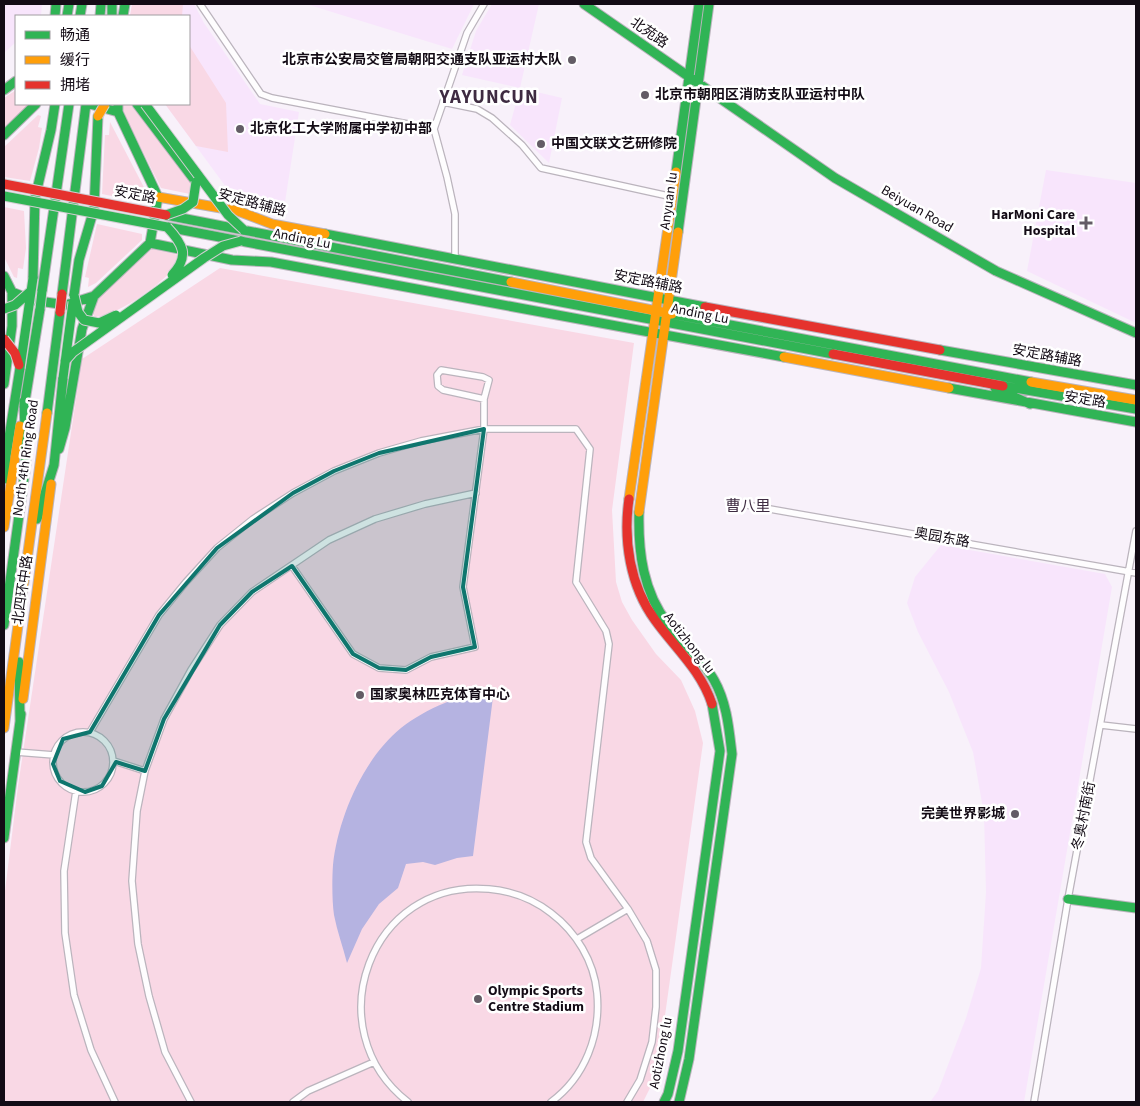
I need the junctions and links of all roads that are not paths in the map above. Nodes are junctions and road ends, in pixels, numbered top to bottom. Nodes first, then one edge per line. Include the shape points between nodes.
1 (113, 4) edge
2 (200, 4) edge
3 (484, 4) edge
4 (584, 4) edge
5 (699, 4) edge
6 (709, 4) edge
7 (113, 15) edge
8 (15, 76) edge
9 (690, 78) junction
10 (15, 82) edge
11 (4, 84) edge
12 (699, 85) junction
13 (4, 90) edge
14 (443, 102) junction
15 (35, 105) edge
16 (54, 105) edge
17 (88, 105) edge
18 (96, 105) edge
19 (100, 105) edge
20 (104, 105) edge
21 (138, 105) edge
22 (146, 105) edge
23 (68, 108) edge
24 (118, 108) edge
25 (98, 116) junction
26 (434, 128) junction
27 (4, 135) edge
28 (4, 184) edge
29 (4, 196) edge
30 (158, 197) junction
31 (672, 197) junction
32 (166, 215) junction
33 (167, 227) junction
34 (244, 230) junction
35 (260, 233) joint
36 (241, 241) junction
37 (150, 243) junction
38 (258, 244) joint
39 (455, 259) junction
40 (4, 276) edge
41 (31, 291) junction
42 (12, 292) junction
43 (74, 295) junction
44 (94, 296) junction
45 (658, 298) junction
46 (669, 300) junction
47 (4, 309) edge
48 (740, 314) junction
49 (655, 315) junction
50 (667, 317) junction
51 (761, 331) junction
52 (652, 332) junction
53 (1136, 333) edge
54 (664, 334) junction
55 (4, 339) edge
56 (65, 361) junction
57 (20, 368) junction
58 (986, 383) junction
59 (4, 384) edge
60 (1136, 386) edge
61 (484, 399) junction
62 (1136, 400) edge
63 (24, 401) junction
64 (1030, 404) junction
65 (1136, 409) edge
66 (1136, 422) edge
67 (484, 429) junction
68 (5, 458) edge
69 (54, 465) junction
70 (476, 493) junction
71 (8, 498) junction
72 (748, 505) dead end
73 (4, 527) edge
74 (1136, 531) edge
75 (28, 549) junction
76 (292, 566) junction
77 (1133, 573) edge
78 (4, 625) edge
79 (18, 633) junction
80 (20, 721) junction
81 (1101, 725) junction
82 (4, 728) edge
83 (1136, 729) edge
84 (90, 732) junction
85 (16, 752) junction
86 (54, 755) junction
87 (114, 761) junction
88 (145, 771) junction
89 (76, 791) junction
90 (4, 838) edge
91 (1068, 899) junction
92 (1136, 908) edge
93 (628, 909) junction
94 (577, 939) junction
95 (374, 1062) junction
96 (555, 1101) edge
97 (115, 1102) edge
98 (191, 1102) edge
99 (293, 1102) edge
100 (408, 1102) edge
101 (627, 1102) edge
102 (664, 1102) edge
103 (678, 1102) edge
104 (1034, 1102) edge

1 - 7 main road
2 - 26 street via 261,94
3 - 14 street via 467,33
4 - 9 main road, 北苑路
5 - 9 main road, Anyuan lu
6 - 12 main road, Anyuan lu
8 - 11 main road
9 - 12 main road, 北苑路
9 - 31 main road, Anyuan lu
10 - 13 main road
12 - 46 main road, Anyuan lu
12 - 53 main road, Beiyuan Road via 834,178 996,271
14 - 26 street
14 - 31 street via 476,109 492,118 541,168
15 - 27 main road
16 - 41 main road, bridge via 52,130 36,198
17 - 75 main road, North 4th Ring Road, bridge
18 - 24 main road
19 - 25 main road, bridge
20 - 25 main road, bridge
21 - 32 main road, bridge via 196,182 193,202
22 - 34 main road, bridge via 228,215
23 - 63 main road, North 4th Ring Road, bridge
24 - 30 main road
25 - 43 main road via 94,209 79,260
26 - 39 street via 455,214
28 - 32 main road, 安定路, bridge
29 - 33 main road, 安定路, bridge
30 - 37 main road
30 - 39 main road, 安定路辅路 via 238,211 272,224
31 - 45 main road, Anyuan lu
32 - 34 main road, 安定路, bridge
33 - 36 main road, 安定路, bridge
33 - 43 main road, bridge via 183,248 184,259 180,268 161,286 100,323 84,320 78,312
34 - 35 main road, 安定路
35 - 49 main road, Anding Lu
36 - 38 main road, 安定路
36 - 56 main road, bridge via 223,246 204,258
37 - 44 main road
37 - 52 main road
38 - 49 main road, Anding Lu
39 - 45 main road, 安定路辅路
40 - 42 main road
41 - 47 main road, bridge
41 - 57 main road, bridge
42 - 44 main road via 32,300 66,305
42 - 59 main road via 12,326
43 - 56 main road, bridge
44 - 69 main road via 82,329 65,428
45 - 46 main road, 安定路辅路
45 - 49 main road, Anyuan lu
46 - 48 main road, 安定路辅路
46 - 50 main road, Anyuan lu
48 - 51 main road
48 - 60 main road, 安定路辅路
49 - 50 main road, Anding Lu
49 - 52 main road, Aotizhong lu
50 - 51 main road, Anding Lu
50 - 54 main road, Aotizhong lu
50 - 58 main road, Anding Lu
51 - 62 main road, Anding Lu
52 - 54 main road
52 - 102 main road, Aotizhong lu via 628,504 628,552 638,593 654,622 706,687 717,717 720,751 678,1051
54 - 64 main road
54 - 103 main road, Aotizhong lu via 639,504 640,560 655,604 692,649 719,690 732,754 689,1059
55 - 57 main road, bridge via 15,353
56 - 69 main road, bridge
57 - 68 main road
58 - 64 main road
58 - 65 main road, Anding Lu
61 - 61 street via 489,380 441,370 437,375 438,386 443,390
61 - 67 street
63 - 71 main road, North 4th Ring Road
63 - 78 main road via 26,464
64 - 66 main road, 安定路
67 - 70 street
67 - 84 street via 379,453 292,493 253,519 216,548 159,615
67 - 93 street via 576,429 590,449 576,582 606,631 609,644 586,842 591,858
68 - 71 main road
69 - 75 main road
69 - 80 main road, 北四环中路
70 - 76 street via 375,519 329,540
70 - 76 street via 463,587 475,647 431,657 406,670 379,668 353,654
71 - 73 main road, North 4th Ring Road
72 - 77 street, 奥园东路
74 - 77 street, 冬奥村南街
75 - 79 main road, North 4th Ring Road
76 - 88 street via 252,592 220,625 164,720
77 - 81 street, 冬奥村南街
79 - 80 main road
79 - 82 main road, North 4th Ring Road
80 - 85 main road, 北四环中路
81 - 83 street
81 - 91 street, 冬奥村南街
84 - 86 street via 81,731 63,739
84 - 87 street via 107,743
85 - 86 street
85 - 90 main road, 北四环中路
86 - 89 street via 55,774 67,788
87 - 88 street
87 - 89 street via 112,771 102,786 85,792
88 - 98 street via 137,811 132,881 138,944 164,1052
89 - 97 street via 64,871 65,933 74,995 91,1050
91 - 92 main road
91 - 104 street, 冬奥村南街
93 - 94 street
93 - 101 street via 647,941 656,970 656,1007 649,1052 640,1080
94 - 95 street via 541,905 504,891 484,888 455,891 418,905 394,924 382,939 365,975 361,995 362,1024
94 - 96 street via 594,976 598,1016 585,1062
95 - 99 street via 308,1091
95 - 100 street via 390,1086

